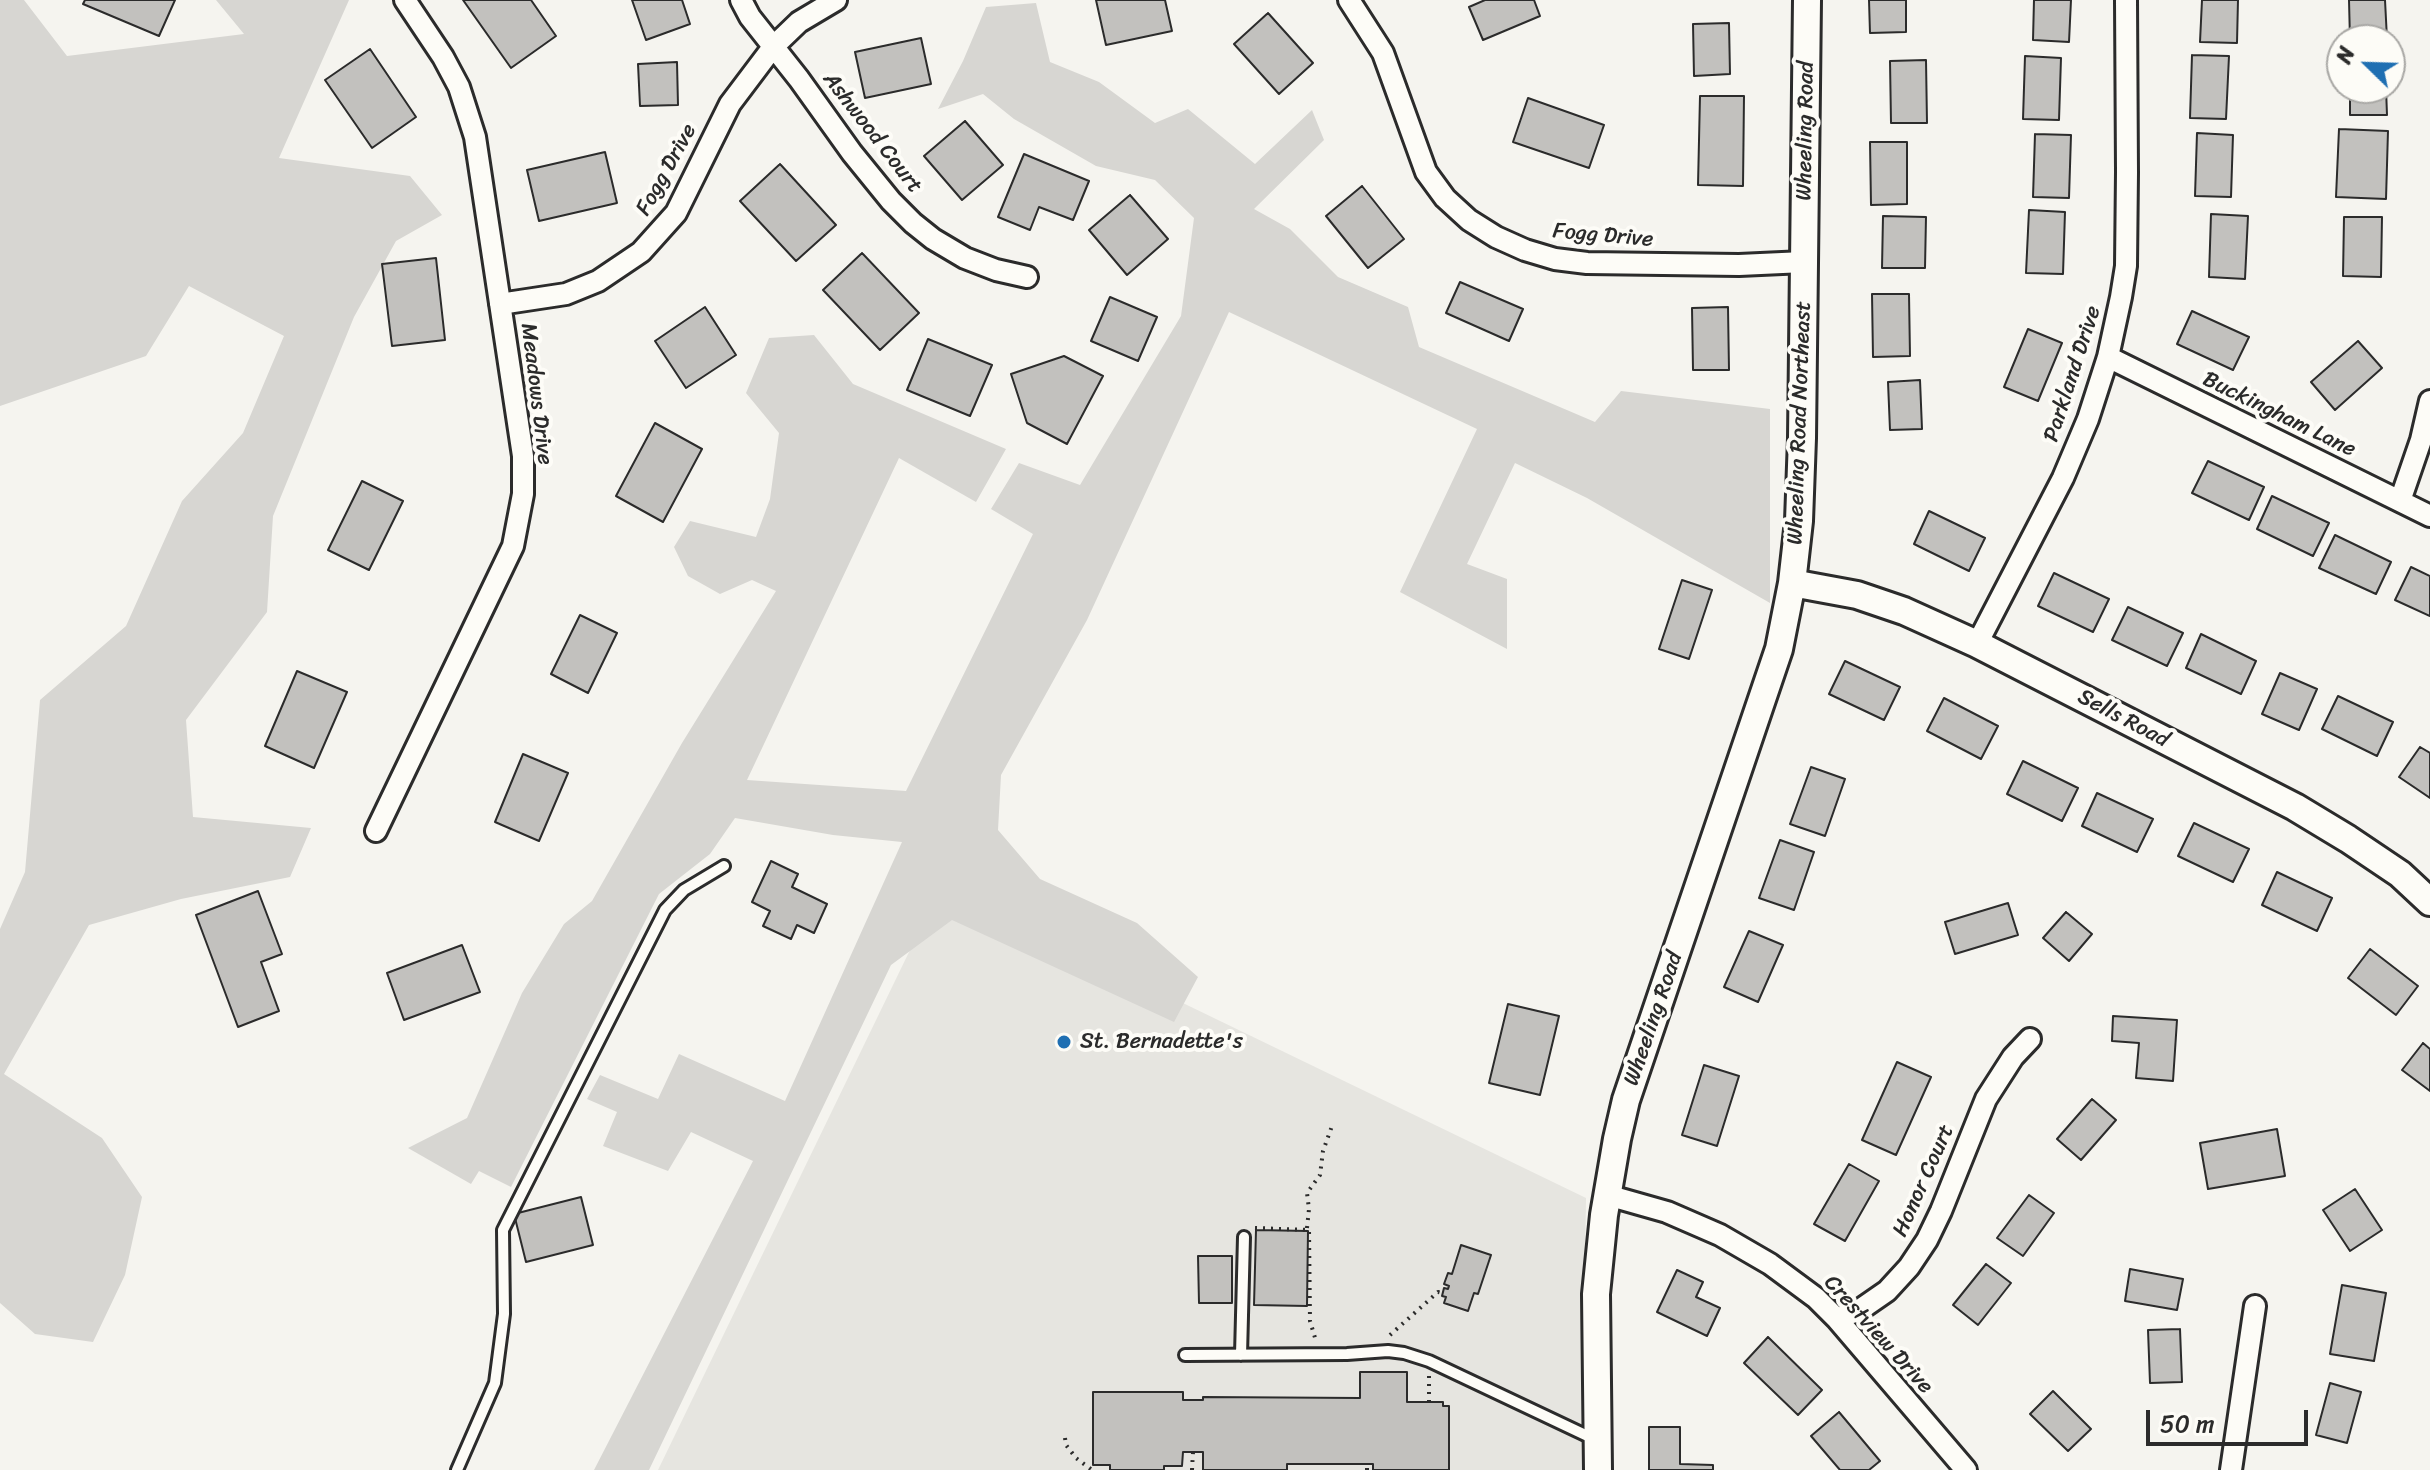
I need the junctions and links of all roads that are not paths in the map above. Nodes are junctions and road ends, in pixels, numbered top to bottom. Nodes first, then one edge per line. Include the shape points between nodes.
1 (405, 0) edge
2 (741, 0) edge
3 (836, 0) edge
4 (1807, 0) edge
5 (2126, 0) edge
6 (1353, 1) edge
7 (773, 47) junction
8 (1804, 262) junction
9 (1027, 277) dead end
10 (500, 304) junction
11 (2108, 357) junction
12 (2430, 401) edge
13 (2400, 501) junction
14 (2430, 516) edge
15 (1792, 583) junction
16 (1977, 644) junction
17 (376, 831) dead end
18 (724, 866) dead end
19 (2430, 902) edge
20 (2030, 1039) dead end
21 (1607, 1195) junction
22 (1244, 1237) road end
23 (2255, 1306) dead end
24 (1837, 1319) junction
25 (1185, 1355) dead end
26 (1241, 1355) junction
27 (1597, 1441) junction
28 (457, 1470) edge
29 (1598, 1470) edge
30 (1966, 1470) edge
31 (2231, 1470) edge

1 - 10 street, Meadows Drive via 443,57 469,112
2 - 7 street
3 - 7 street, Fogg Drive via 799,22
4 - 8 street, Wheeling Road
5 - 11 street, Parkland Drive via 2126,266
6 - 8 street, Fogg Drive via 1383,53 1426,172 1445,198 1496,237 1555,259 1587,263
7 - 9 street, Ashwood Court via 852,153 913,223 965,258
7 - 10 street, Fogg Drive via 730,104 676,213 641,252 598,281 566,294
8 - 15 street, Wheeling Road Northeast via 1799,521
10 - 17 street, Meadows Drive via 523,456 523,494 513,546
11 - 13 street, Buckingham Lane
11 - 16 street, Parkland Drive via 2063,478
12 - 13 street
13 - 14 street, Buckingham Lane
15 - 16 street, Sells Road via 1857,595
15 - 21 street, Wheeling Road via 1779,649 1626,1100
16 - 19 street, Sells Road via 2295,807 2400,874
18 - 28 lane via 684,890 665,910 503,1230 504,1314 495,1383
20 - 24 street, Honor Court via 1986,1099 1941,1211 1909,1267 1887,1291
21 - 24 street, Crestview Drive via 1720,1235 1770,1264
21 - 27 street, Wheeling Road via 1596,1294
22 - 26 lane
23 - 31 street
24 - 30 street, Crestview Drive
25 - 26 lane
26 - 27 lane via 1404,1353
27 - 29 street, Wheeling Road

